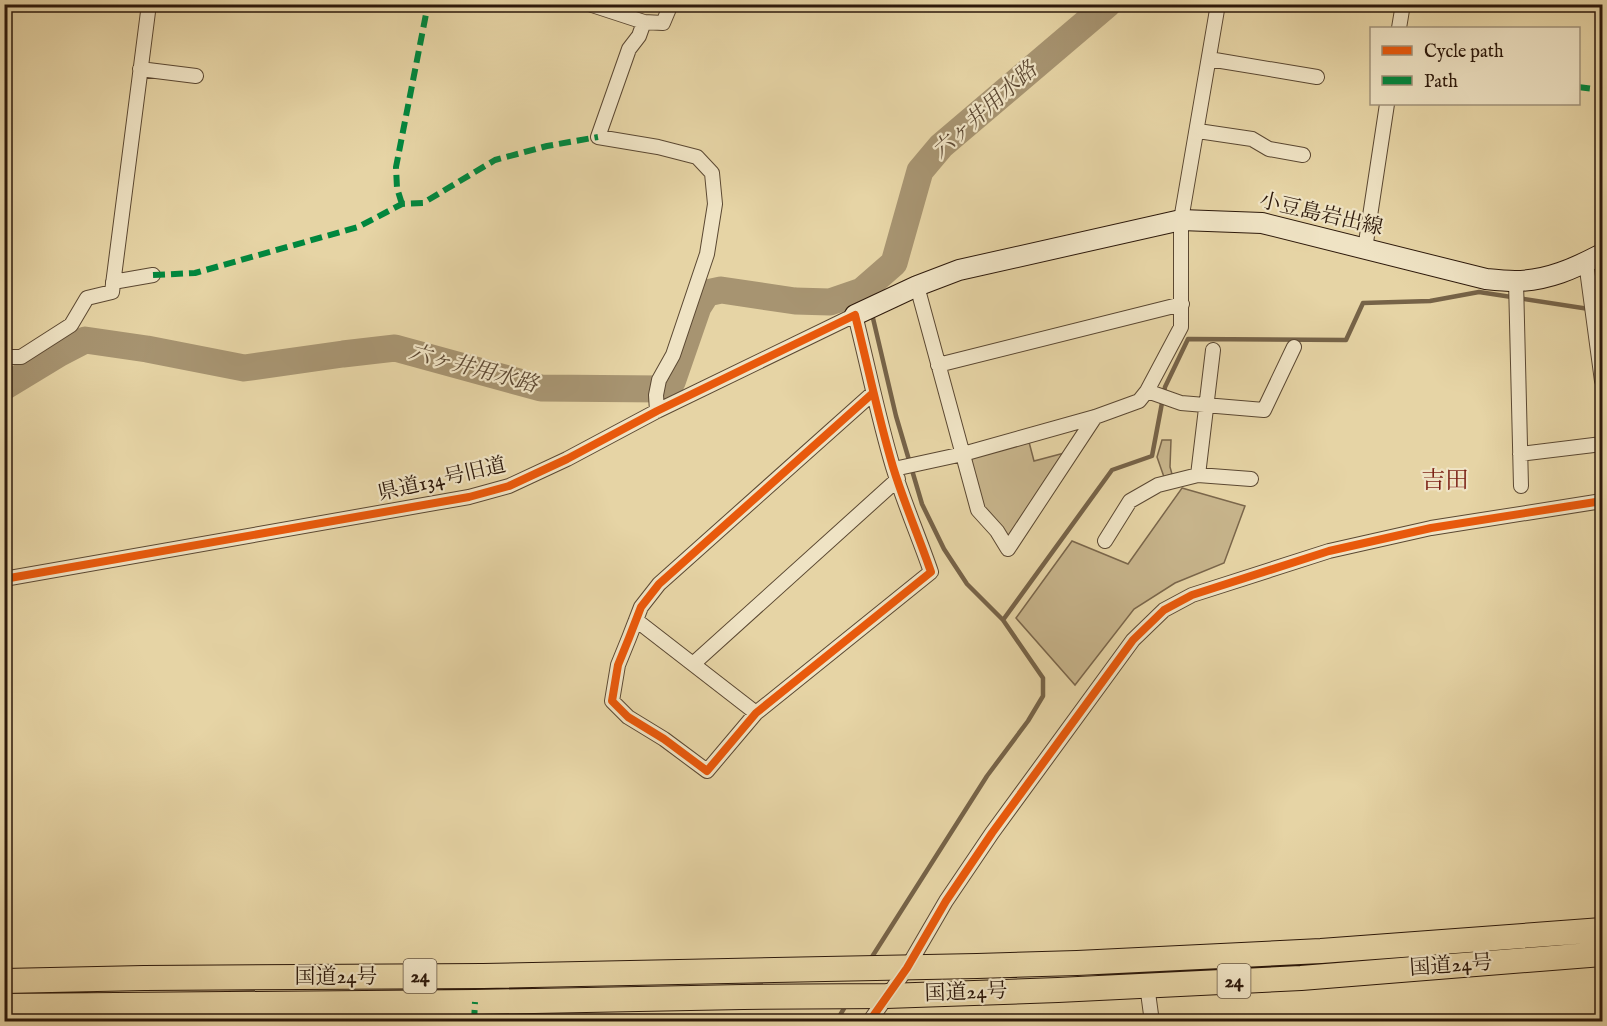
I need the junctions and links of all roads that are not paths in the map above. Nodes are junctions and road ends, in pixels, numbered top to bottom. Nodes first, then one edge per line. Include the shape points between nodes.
1 (149, 4) edge
2 (589, 4) edge
3 (671, 4) edge
4 (1218, 4) edge
5 (1403, 4) edge
6 (644, 22) junction
7 (1399, 27) edge
8 (1209, 59) junction
9 (140, 69) junction
10 (196, 76) dead end
11 (1317, 77) dead end
12 (1387, 105) edge
13 (1198, 131) junction
14 (1303, 155) dead end
15 (1181, 220) junction
16 (1365, 249) junction
17 (1594, 258) edge
18 (153, 275) dead end
19 (113, 282) junction
20 (916, 286) junction
21 (1516, 286) junction
22 (1182, 304) junction
23 (1595, 305) edge
24 (855, 315) junction
25 (1294, 347) dead end
26 (1213, 350) dead end
27 (4, 357) edge
28 (938, 365) junction
29 (1602, 381) edge
30 (873, 393) junction
31 (1158, 395) junction
32 (1206, 405) junction
33 (657, 411) junction
34 (1095, 417) junction
35 (1602, 444) edge
36 (963, 454) junction
37 (1520, 454) junction
38 (898, 472) junction
39 (1198, 475) junction
40 (1251, 479) dead end
41 (1521, 486) dead end
42 (1602, 501) edge
43 (1105, 541) dead end
44 (4, 579) edge
45 (636, 620) junction
46 (693, 664) junction
47 (756, 713) junction
48 (1602, 930) edge
49 (1602, 954) edge
50 (907, 968) junction
51 (4, 981) edge
52 (1147, 985) junction
53 (876, 996) junction
54 (4, 1006) edge
55 (869, 1022) edge
56 (1152, 1022) edge

1 - 9 street
2 - 6 street
3 - 6 street via 663,23
4 - 8 street
5 - 7 street
6 - 33 street via 628,49 598,137 697,157 712,173 714,204 707,254 673,355 659,380
8 - 11 street
8 - 13 street
9 - 10 street
9 - 19 street
12 - 16 street
13 - 14 street via 1252,139 1269,148
13 - 15 street
15 - 16 main road, 小豆島岩出線 via 1262,223
15 - 20 main road, 小豆島岩出線 via 959,270
15 - 22 street
16 - 21 main road, 小豆島岩出線
17 - 21 main road, 小豆島岩出線 via 1550,277
17 - 23 street
18 - 19 street
19 - 27 street via 112,292 87,298 71,325 21,357
20 - 24 main road, 小豆島岩出線
20 - 28 street
21 - 37 street
22 - 28 street
22 - 31 street via 1180,327
23 - 29 street
24 - 30 street
24 - 33 street, 県道134号旧道
25 - 32 street via 1264,410
26 - 32 street
28 - 36 street
30 - 38 street
30 - 45 street via 659,584
31 - 32 street via 1181,403
31 - 34 street
32 - 39 street
33 - 44 street, 県道134号旧道 via 509,486 470,497
34 - 36 street
34 - 36 street via 1008,549 978,510
35 - 37 street
36 - 38 street
37 - 41 street
38 - 46 street
38 - 47 street via 931,572
39 - 40 street
39 - 43 street via 1158,485 1130,501
42 - 50 street via 1431,528 1329,551 1192,595 1164,610 1133,640 992,833
45 - 46 street
45 - 47 street via 618,665 612,701 628,717 706,771
46 - 47 street
48 - 50 highway, 国道24号 / 24 via 1321,951
49 - 52 highway, 国道24号 / 24 via 1301,978
50 - 51 highway, 国道24号 / 24
50 - 53 street
52 - 53 highway, 国道24号 / 24
52 - 56 street
53 - 54 highway, 国道24号 / 24
53 - 55 street

